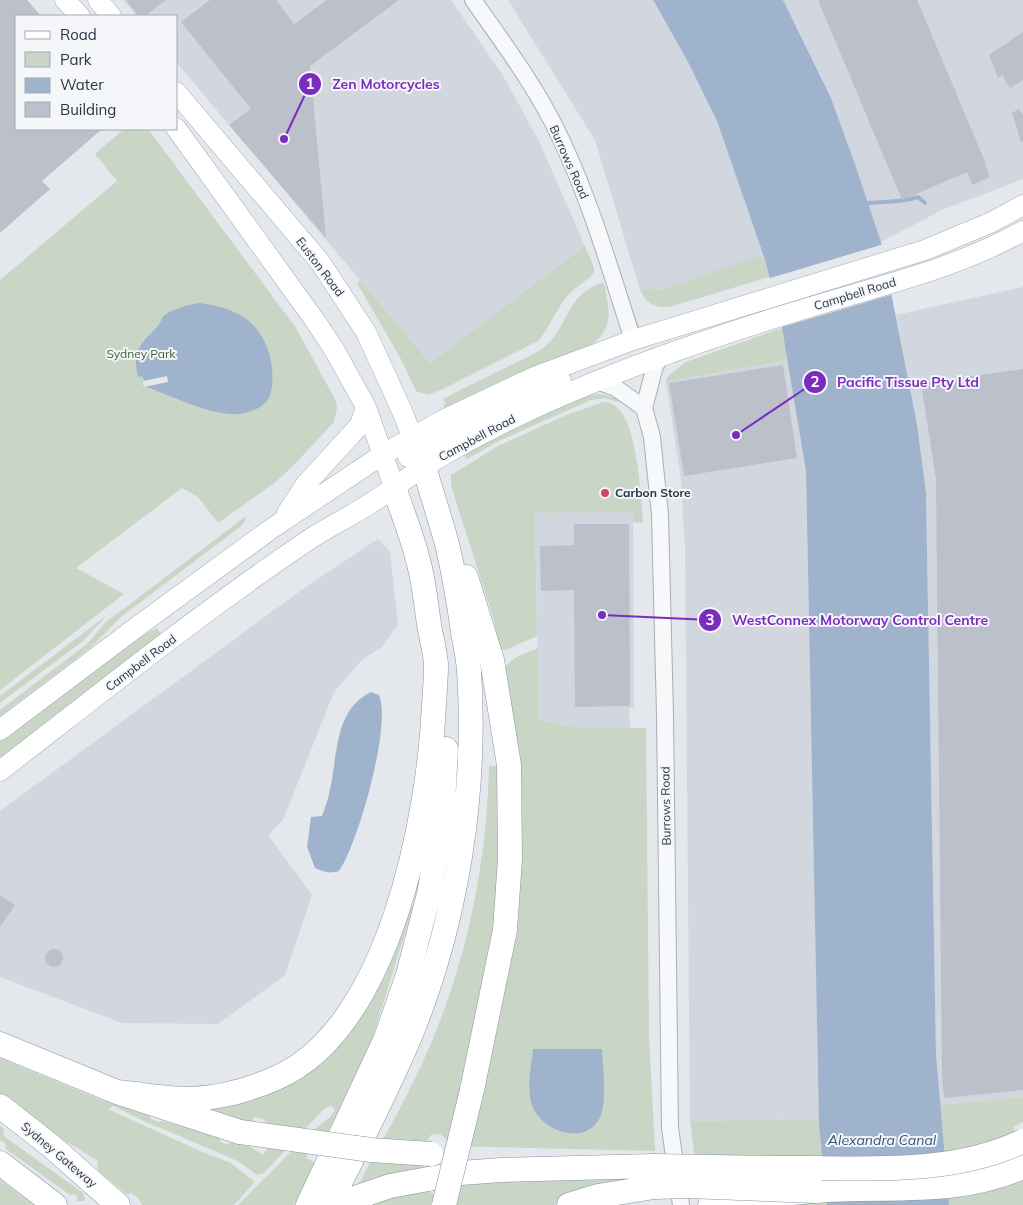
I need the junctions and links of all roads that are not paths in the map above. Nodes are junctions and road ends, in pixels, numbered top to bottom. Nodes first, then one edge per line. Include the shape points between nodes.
1 (65, 0) edge
2 (98, 0) edge
3 (472, 0) edge
4 (79, 15) edge
5 (110, 15) edge
6 (178, 94) edge
7 (177, 130) edge
8 (1018, 208) edge
9 (1022, 232) edge
10 (633, 340) junction
11 (661, 356) junction
12 (597, 381) junction
13 (366, 408) junction
14 (644, 408) junction
15 (418, 451) junction
16 (382, 455) junction
17 (394, 487) junction
18 (282, 521) junction
19 (441, 521) junction
20 (0, 730) edge
21 (0, 771) edge
22 (0, 1044) edge
23 (117, 1092) junction
24 (0, 1106) edge
25 (1023, 1141) edge
26 (0, 1163) edge
27 (432, 1165) junction
28 (1023, 1167) edge
29 (653, 1177) junction
30 (816, 1191) junction
31 (55, 1205) edge
32 (118, 1205) edge
33 (308, 1205) edge
34 (329, 1205) edge
35 (334, 1205) edge
36 (444, 1205) edge
37 (569, 1205) edge
38 (681, 1205) edge
39 (710, 1205) edge

1 - 4 main road
2 - 5 main road
3 - 10 street, Burrows Road via 522,70 560,137 608,257
6 - 15 main road, Euston Road via 320,262 366,332
7 - 13 main road via 316,322
8 - 9 street, Campbell Road
8 - 10 main road, Campbell Road via 956,238 898,259
9 - 11 main road, Campbell Road via 958,260 903,279
10 - 15 main road, Campbell Road via 485,399
11 - 12 main road, Campbell Road
11 - 14 street via 655,366
11 - 15 main road via 633,357 610,363 544,388
12 - 14 street via 616,388
12 - 15 main road, Campbell Road via 491,429
13 - 16 main road
13 - 18 main road via 360,425 306,484
14 - 38 street, Burrows Road via 652,437 660,516 670,1128
15 - 16 main road, Campbell Road
15 - 17 main road, Campbell Road
15 - 19 highway
16 - 17 main road
16 - 18 main road, Campbell Road
17 - 21 main road, Campbell Road via 216,605
17 - 23 highway via 419,563 436,664 429,772 419,831 406,883 374,968 358,999 324,1044 278,1078 242,1091 188,1099
17 - 33 highway via 413,517 427,559 443,656 446,745 442,821 429,894 408,975 386,1038
18 - 20 main road, Campbell Road
19 - 34 highway via 469,668 471,721 466,813 459,865 430,981 414,1024 389,1085
19 - 36 highway, bridge via 469,583 492,660 509,765 510,859 505,930
22 - 23 highway
23 - 27 highway, bridge via 240,1132 371,1150
24 - 32 highway, Sydney Gateway
25 - 29 highway, bridge via 984,1155 917,1167
26 - 31 highway
27 - 29 highway
27 - 35 highway via 390,1186
28 - 30 highway via 975,1183
29 - 30 highway, bridge via 688,1186
29 - 37 highway
30 - 39 highway, bridge

